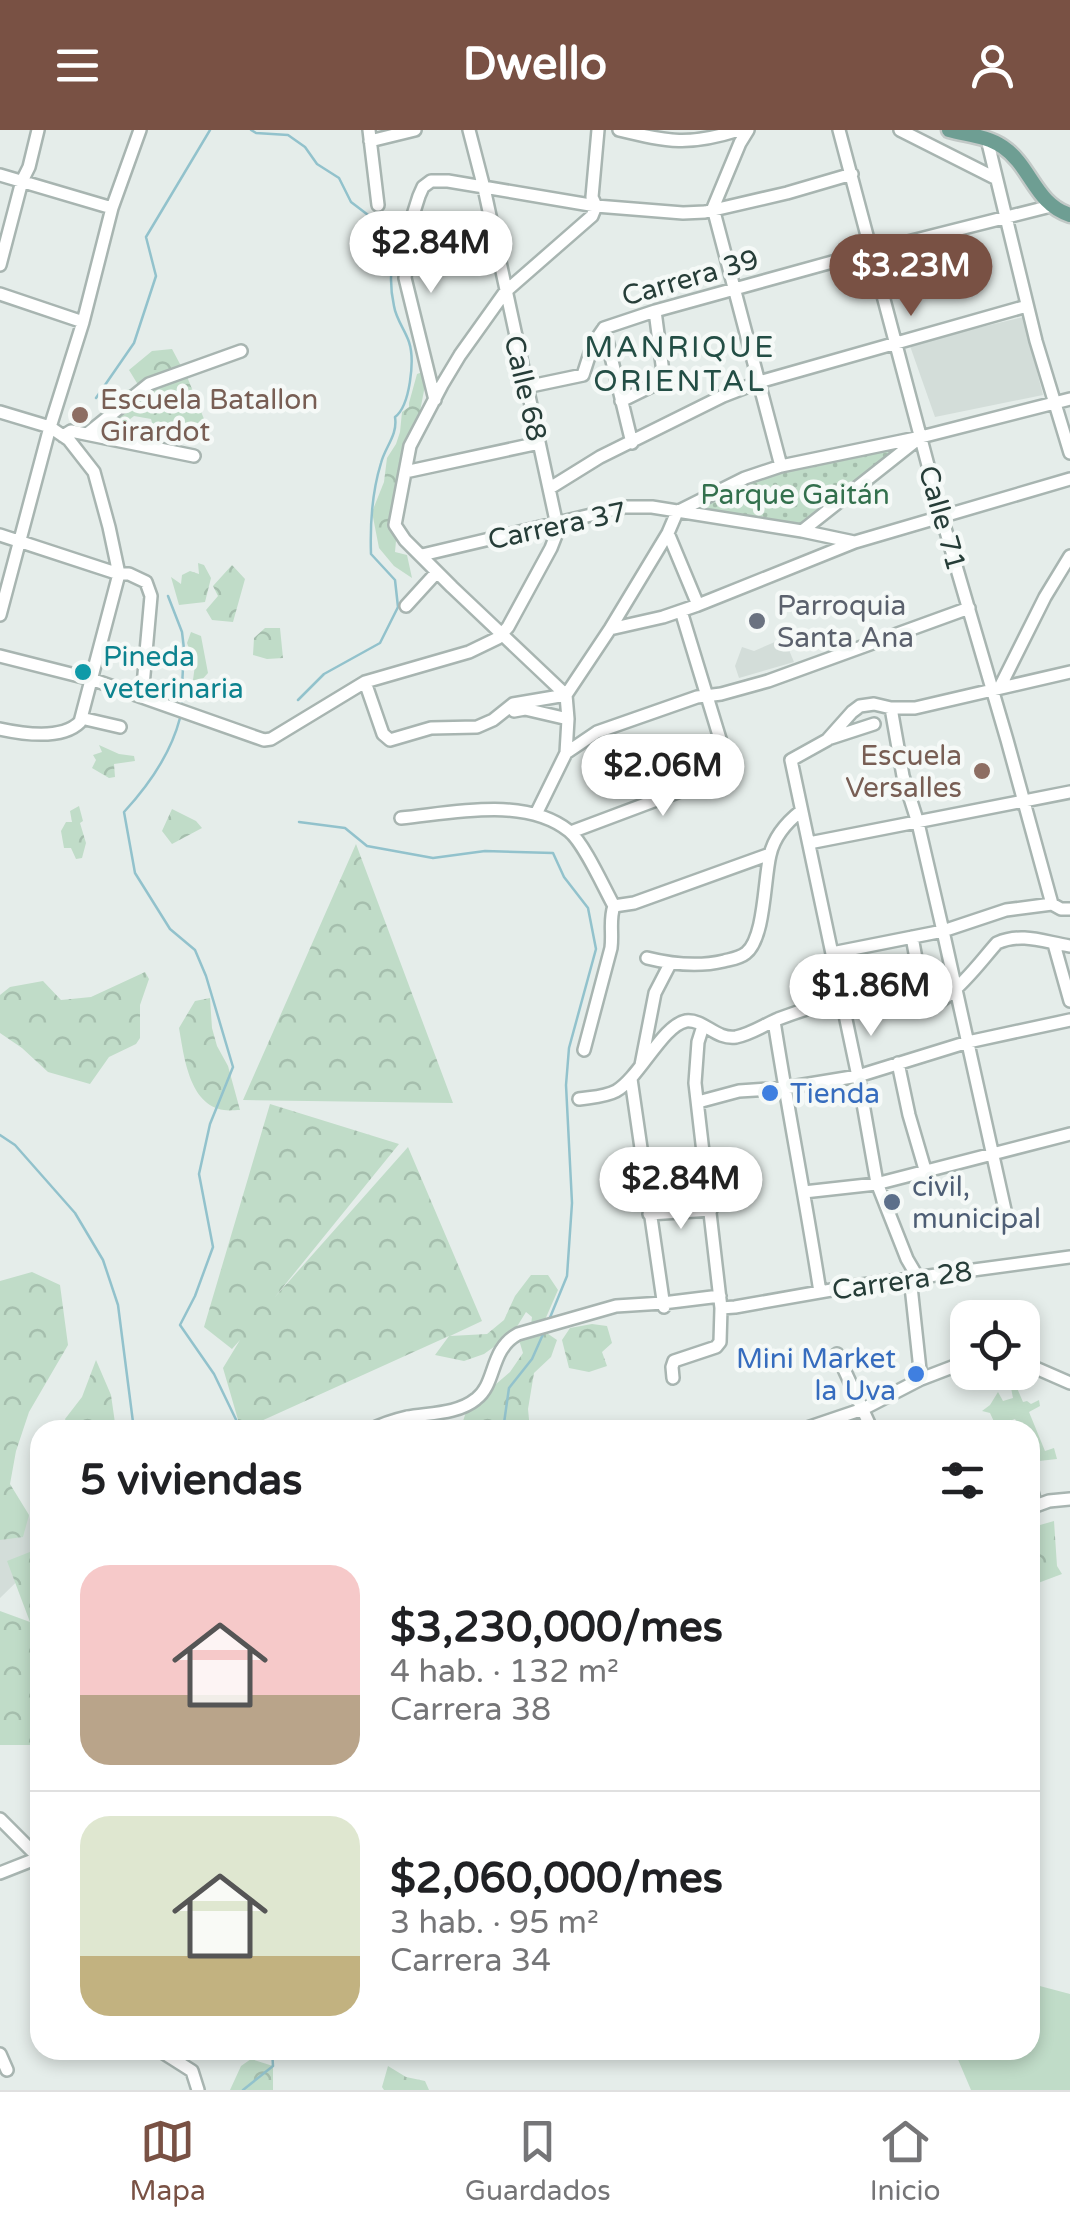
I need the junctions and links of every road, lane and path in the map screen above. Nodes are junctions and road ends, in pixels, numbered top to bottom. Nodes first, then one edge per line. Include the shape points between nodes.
1 (38, 130) edge
2 (140, 130) edge
3 (416, 130) edge
4 (469, 130) edge
5 (598, 130) edge
6 (619, 130) edge
7 (739, 130) edge
8 (748, 130) edge
9 (840, 130) edge
10 (900, 130) edge
11 (951, 130) edge
12 (369, 136) edge
13 (987, 139) junction
14 (852, 174) junction
15 (0, 175) edge
16 (994, 178) junction
17 (22, 181) junction
18 (484, 188) junction
19 (378, 205) dead end
20 (596, 206) junction
21 (1050, 206) junction
22 (112, 208) junction
23 (713, 208) junction
24 (1070, 215) edge
25 (1004, 218) junction
26 (872, 251) junction
27 (0, 265) edge
28 (735, 289) junction
29 (504, 292) junction
30 (0, 294) edge
31 (1027, 306) junction
32 (655, 311) junction
33 (83, 322) junction
34 (604, 328) junction
35 (896, 343) junction
36 (242, 351) dead end
37 (759, 382) junction
38 (526, 387) junction
39 (1070, 399) edge
40 (435, 400) junction
41 (621, 402) junction
42 (1053, 402) junction
43 (0, 412) edge
44 (50, 427) junction
45 (87, 434) junction
46 (63, 436) junction
47 (921, 437) junction
48 (539, 443) junction
49 (632, 443) junction
50 (1070, 453) edge
51 (194, 456) dead end
52 (781, 466) junction
53 (405, 472) junction
54 (1070, 479) edge
55 (550, 488) junction
56 (677, 512) junction
57 (942, 518) junction
58 (557, 523) junction
59 (802, 531) junction
60 (668, 533) junction
61 (0, 535) edge
62 (19, 541) junction
63 (855, 542) junction
64 (422, 555) junction
65 (1070, 556) edge
66 (437, 572) junction
67 (118, 574) junction
68 (406, 606) dead end
69 (698, 606) junction
70 (969, 608) junction
71 (680, 611) junction
72 (0, 616) edge
73 (610, 629) junction
74 (501, 634) junction
75 (0, 656) edge
76 (1070, 672) edge
77 (91, 679) junction
78 (365, 682) junction
79 (996, 688) junction
80 (566, 695) junction
81 (708, 696) junction
82 (142, 697) junction
83 (891, 708) junction
84 (81, 718) junction
85 (568, 720) junction
86 (874, 724) dead end
87 (120, 727) dead end
88 (0, 729) edge
89 (480, 732) dead end
90 (828, 740) junction
91 (566, 753) junction
92 (1070, 792) edge
93 (1025, 803) junction
94 (801, 811) junction
95 (536, 814) junction
96 (401, 818) dead end
97 (918, 823) junction
98 (570, 832) junction
99 (809, 843) junction
100 (770, 854) junction
101 (1052, 904) junction
102 (614, 906) junction
103 (1070, 909) edge
104 (943, 931) junction
105 (912, 937) junction
106 (1054, 944) junction
107 (1070, 946) edge
108 (832, 952) junction
109 (646, 958) dead end
110 (670, 964) junction
111 (922, 991) dead end
112 (956, 991) junction
113 (842, 1001) junction
114 (1070, 1002) edge
115 (1070, 1020) edge
116 (774, 1021) junction
117 (702, 1026) junction
118 (968, 1042) junction
119 (584, 1050) dead end
120 (898, 1063) junction
121 (640, 1067) junction
122 (858, 1076) junction
123 (631, 1078) junction
124 (784, 1088) junction
125 (579, 1099) dead end
126 (698, 1102) junction
127 (1070, 1134) edge
128 (993, 1156) junction
129 (926, 1172) junction
130 (877, 1184) junction
131 (804, 1192) junction
132 (711, 1210) junction
133 (649, 1214) junction
134 (1007, 1218) dead end
135 (1070, 1257) edge
136 (914, 1277) junction
137 (820, 1292) junction
138 (726, 1304) junction
139 (664, 1306) junction
140 (837, 1354) dead end
141 (950, 1368) edge
142 (1040, 1370) edge
143 (673, 1378) dead end
144 (921, 1378) junction
145 (1070, 1383) edge
146 (863, 1410) junction
147 (399, 1420) edge
148 (832, 1420) edge
149 (868, 1420) edge
150 (1070, 1498) edge
151 (1040, 1504) edge
152 (0, 1818) edge
153 (30, 1849) edge
154 (30, 1861) edge
155 (0, 1873) edge
156 (0, 2054) edge
157 (175, 2060) edge
158 (7, 2070) dead end
159 (198, 2090) edge

1 - 17 street
2 - 22 street
3 - 12 street
4 - 18 street, Calle 68
5 - 20 street
6 - 7 street via 697,142
8 - 23 street
9 - 14 street, Calle 71
10 - 16 street
11 - 13 main road
12 - 19 street
13 - 16 street
13 - 21 main road via 1012,156
14 - 23 street
14 - 26 street, Calle 71
15 - 17 street
16 - 25 street
17 - 22 street
17 - 27 street
18 - 20 street
18 - 29 street, Calle 68
18 - 40 street via 431,181 414,215 406,278
20 - 23 street via 683,214
20 - 29 street
21 - 24 main road
21 - 25 street, Carrera 39
22 - 33 street
23 - 28 street
25 - 26 street, Carrera 39
25 - 31 street
26 - 28 street, Carrera 39
26 - 35 street, Calle 71
28 - 32 street, Carrera 39
28 - 37 street
29 - 38 street, Calle 68
29 - 40 street
30 - 33 street
31 - 35 street
31 - 42 street
32 - 34 street, Carrera 39
32 - 41 street via 664,380
33 - 44 street
34 - 38 street, Carrera 39 via 582,375
34 - 41 street
35 - 37 street
35 - 47 street, Calle 71
36 - 45 street via 149,384
37 - 49 street
37 - 52 street
38 - 48 street, Calle 68
39 - 42 street
40 - 53 street
41 - 49 street
42 - 47 street
42 - 50 street
43 - 44 street
44 - 46 street
44 - 62 street
45 - 46 street
45 - 51 street
46 - 67 street via 94,472
47 - 52 street
47 - 57 street, Calle 71
47 - 59 street
48 - 53 street
48 - 55 street, Calle 68
49 - 55 street
52 - 56 street
53 - 64 street via 395,524
54 - 57 street
55 - 58 street, Calle 68
56 - 58 street, Carrera 37 via 625,507
56 - 59 street, Carrera 37
56 - 60 street
57 - 63 street
57 - 70 street, Calle 71
58 - 64 street, Carrera 37
58 - 74 street via 550,548
59 - 63 street, Carrera 37
60 - 69 street
60 - 73 street
61 - 62 street
62 - 67 street
62 - 72 street
63 - 69 street
64 - 66 street
65 - 79 street
66 - 68 street
66 - 74 street
67 - 77 street
67 - 82 street via 150,589
69 - 71 street
70 - 79 street, Calle 71
70 - 81 street
71 - 73 street
71 - 81 street
73 - 80 street
74 - 78 street via 469,652
74 - 80 street
75 - 77 street
76 - 79 street
77 - 82 street
77 - 84 street
78 - 80 street via 390,740 431,728 477,727 513,704
78 - 82 street via 264,740
79 - 83 street
79 - 93 street, Calle 71
80 - 85 street
81 - 91 street via 598,732
81 - 98 street via 728,765 723,775
83 - 90 street via 860,706
83 - 97 street
84 - 87 street
84 - 88 street via 76,728 40,734
85 - 89 street via 525,709
85 - 91 street
86 - 90 street
90 - 94 street via 793,758
91 - 95 street
92 - 93 street
93 - 97 street
93 - 101 street, Calle 71
94 - 99 street
94 - 100 street
95 - 96 street via 512,808
95 - 98 street
97 - 99 street
97 - 104 street
98 - 102 street
99 - 108 street
100 - 102 street
100 - 110 street via 750,951 709,964
101 - 103 street
101 - 104 street via 1006,910
102 - 119 street via 611,948
104 - 105 street
104 - 112 street
105 - 108 street
105 - 111 street
106 - 107 street
106 - 112 street via 1002,940
106 - 114 street
108 - 113 street
109 - 110 street
110 - 121 street via 655,993
112 - 113 street via 918,1010 866,994
112 - 118 street
113 - 116 street
113 - 122 street
115 - 118 street
116 - 117 street via 734,1037
116 - 124 street
117 - 121 street via 677,1025
117 - 126 street
118 - 120 street
118 - 128 street
120 - 122 street
120 - 129 street
121 - 123 street
122 - 124 street
122 - 130 street
123 - 125 street via 618,1090
123 - 133 street
124 - 126 street
124 - 131 street
126 - 132 street
127 - 128 street
128 - 129 street
128 - 134 street
129 - 130 street
130 - 131 street
130 - 136 street
131 - 137 street
132 - 133 street
132 - 138 street
133 - 139 street
135 - 136 street, Carrera 28
136 - 137 street, Carrera 28
136 - 144 street
137 - 138 street, Carrera 28
138 - 139 street, Carrera 28
138 - 143 street via 720,1342 674,1362
139 - 147 street, Carrera 28 via 616,1306 510,1339 484,1391 470,1403
140 - 146 street
141 - 144 street
142 - 145 street
144 - 146 street
146 - 148 street
146 - 149 street
150 - 151 street
152 - 153 street
154 - 155 street
156 - 158 street
157 - 159 street via 192,2071

